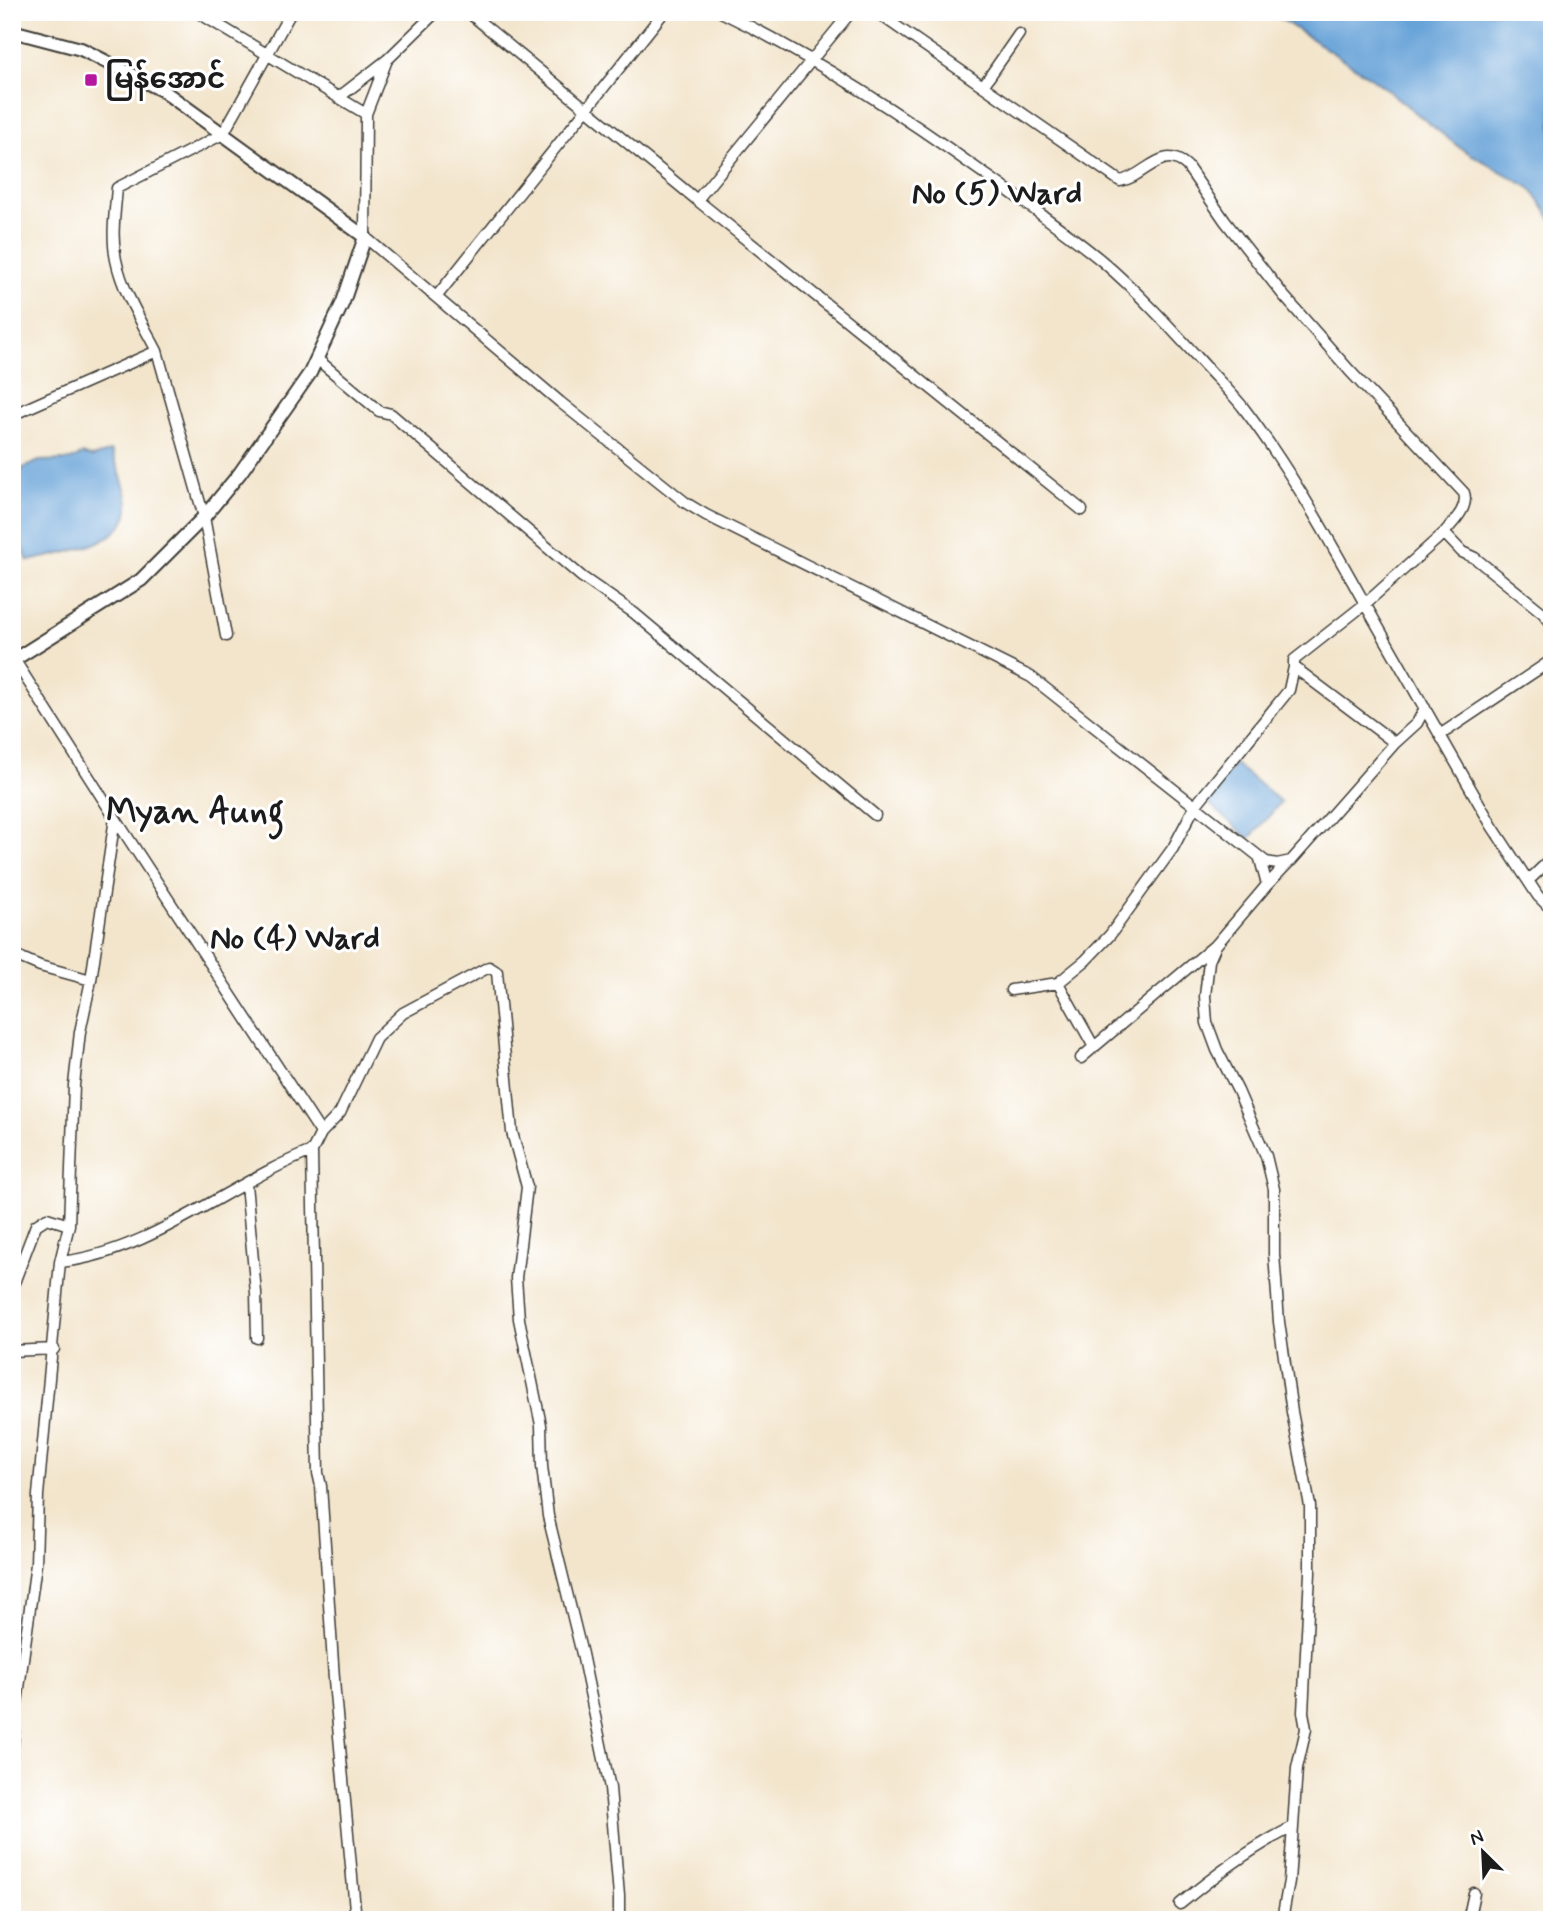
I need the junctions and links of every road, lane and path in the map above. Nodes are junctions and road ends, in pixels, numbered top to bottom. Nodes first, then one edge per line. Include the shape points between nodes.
1 (197, 12) edge
2 (291, 12) edge
3 (436, 12) edge
4 (468, 12) edge
5 (664, 12) edge
6 (722, 12) edge
7 (851, 12) edge
8 (876, 12) edge
9 (12, 31) edge
10 (1019, 34) dead end
11 (268, 54) junction
12 (387, 60) junction
13 (811, 60) junction
14 (983, 86) junction
15 (338, 98) junction
16 (587, 109) junction
17 (366, 114) junction
18 (223, 134) junction
19 (697, 200) junction
20 (365, 237) junction
21 (437, 296) junction
22 (157, 351) junction
23 (317, 359) junction
24 (12, 415) edge
25 (1082, 510) dead end
26 (204, 517) junction
27 (1444, 533) junction
28 (1365, 604) junction
29 (1552, 624) edge
30 (226, 636) dead end
31 (13, 659) edge
32 (1552, 660) edge
33 (1294, 667) junction
34 (1425, 708) junction
35 (1440, 735) junction
36 (1395, 743) junction
37 (1195, 806) junction
38 (875, 815) dead end
39 (115, 818) junction
40 (1552, 858) edge
41 (1259, 859) junction
42 (1290, 861) junction
43 (1528, 881) junction
44 (1267, 885) junction
45 (1552, 910) edge
46 (1216, 945) junction
47 (12, 954) edge
48 (91, 980) junction
49 (1058, 983) junction
50 (1011, 990) dead end
51 (1094, 1047) junction
52 (1081, 1058) dead end
53 (321, 1133) junction
54 (312, 1151) junction
55 (246, 1184) junction
56 (69, 1226) junction
57 (60, 1262) junction
58 (12, 1288) edge
59 (257, 1338) dead end
60 (54, 1349) junction
61 (12, 1351) edge
62 (12, 1754) edge
63 (1293, 1827) junction
64 (1474, 1893) dead end
65 (1180, 1904) dead end
66 (356, 1920) edge
67 (619, 1920) edge
68 (1282, 1920) edge
69 (1465, 1920) edge

1 - 11 street
2 - 11 street
3 - 12 street
4 - 16 street
5 - 16 street
6 - 13 street
7 - 13 street
8 - 14 street
9 - 18 main road via 81,49 162,90
10 - 14 street
11 - 15 street
11 - 18 street
12 - 15 street
12 - 17 street
13 - 19 street
13 - 28 street via 1021,200 1102,261 1143,299 1264,436
14 - 27 street via 1120,181 1166,158 1187,166 1284,296 1464,493 1463,509
15 - 17 street
16 - 19 street
16 - 21 street
17 - 20 street
18 - 20 main road
18 - 22 street via 117,188 116,259 124,289
19 - 25 street
20 - 21 street
20 - 23 main road via 344,302
21 - 37 street via 687,503 1031,677
22 - 24 street
22 - 26 street
23 - 26 main road via 240,473
23 - 38 street via 379,411 391,414 582,577 634,613
26 - 30 street
26 - 31 main road via 141,580
27 - 28 street
27 - 29 street
28 - 33 street via 1294,660
28 - 34 street
31 - 39 street
32 - 35 street
33 - 36 street
33 - 37 street via 1289,690
34 - 35 street
34 - 36 street via 1418,723
35 - 43 street
36 - 42 street
37 - 41 street
37 - 49 street via 1173,848 1110,935
39 - 48 street
39 - 53 street
40 - 43 street
41 - 42 street via 1277,864
41 - 44 street
42 - 44 street
43 - 45 street
44 - 46 street
46 - 51 street
46 - 63 street via 1209,961 1207,1023 1266,1156 1274,1189 1279,1322 1310,1506 1306,1729 1297,1768
47 - 48 street
48 - 56 street via 74,1085
49 - 50 street
49 - 51 street
51 - 52 street
53 - 54 street
53 - 67 street via 340,1113 376,1038 403,1013 489,967 497,972 512,1132 527,1188 516,1278 519,1319 541,1424 548,1516 610,1788
54 - 55 street
54 - 66 street via 318,1472
55 - 57 street via 116,1249
55 - 59 street
56 - 57 street
56 - 58 street via 47,1218 36,1224
57 - 60 street
60 - 61 street
60 - 62 street via 38,1495 36,1563
63 - 65 street via 1250,1852
63 - 68 street
64 - 69 street

